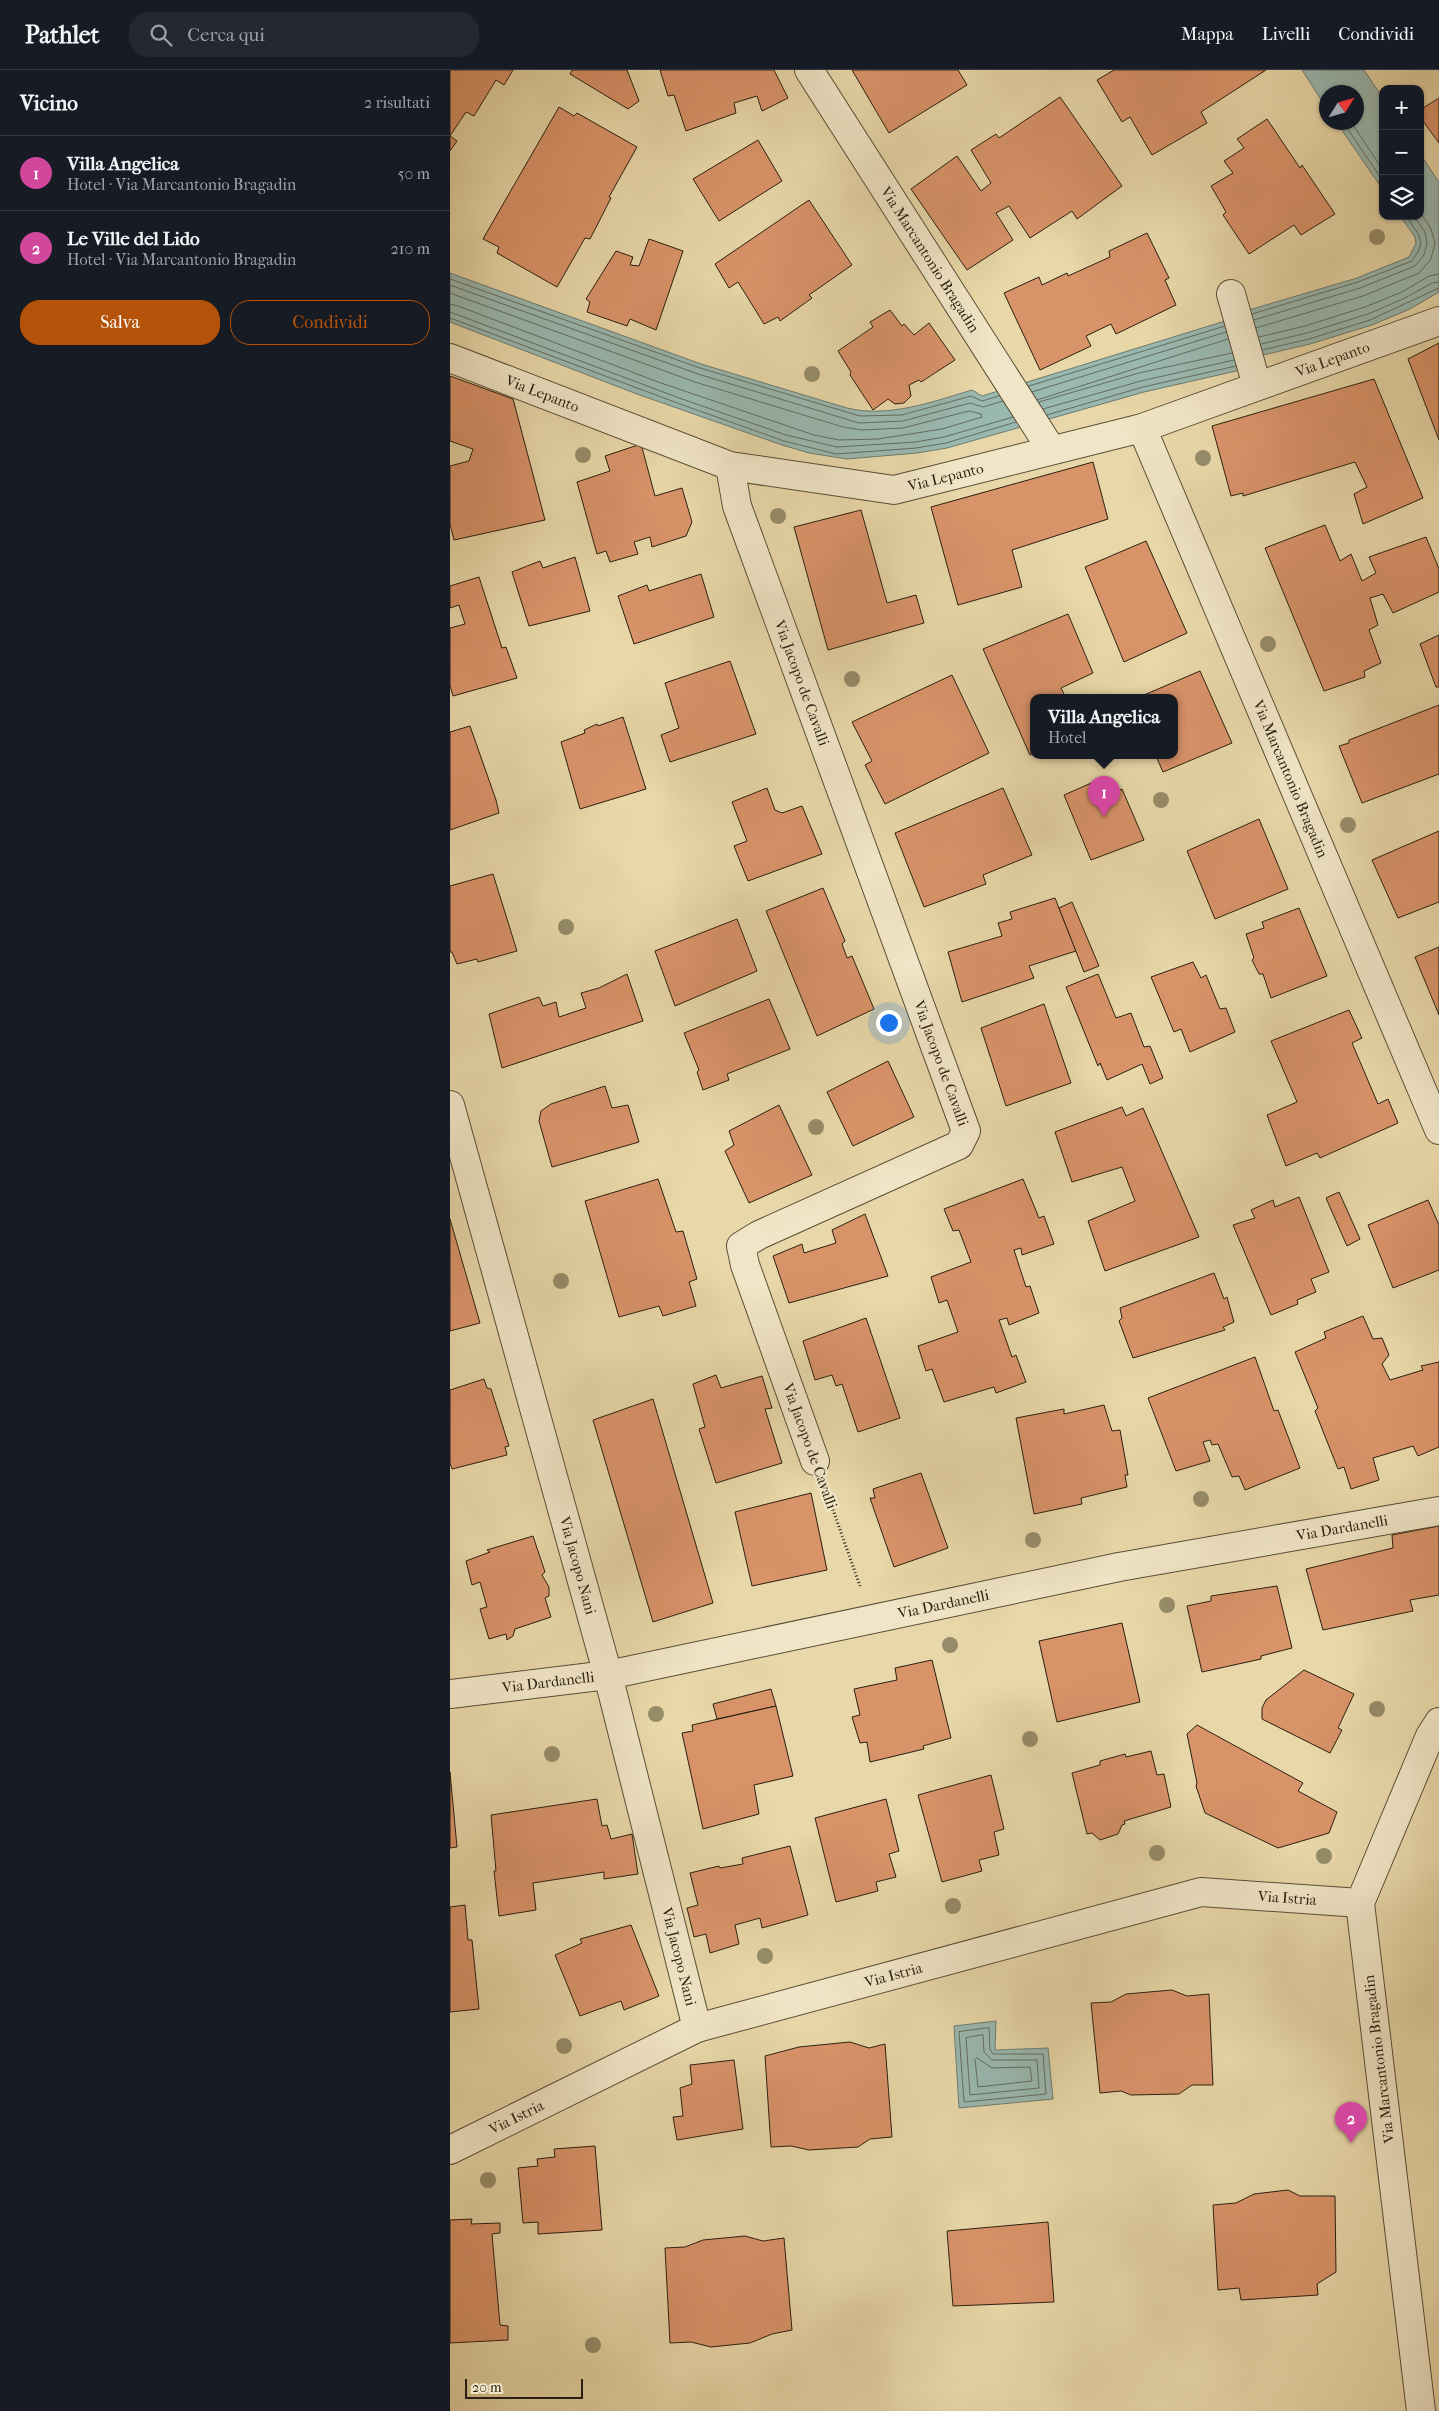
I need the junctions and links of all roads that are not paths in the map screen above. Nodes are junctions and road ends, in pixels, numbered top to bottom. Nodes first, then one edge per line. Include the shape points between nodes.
1 (809, 70) edge
2 (1231, 294) dead end
3 (1439, 321) edge
4 (450, 358) edge
5 (1257, 386) junction
6 (1142, 428) junction
7 (1044, 438) junction
8 (730, 466) junction
9 (450, 1105) edge
10 (1439, 1130) edge
11 (815, 1461) road end
12 (1439, 1511) edge
13 (608, 1675) junction
14 (450, 1694) edge
15 (1439, 1722) edge
16 (1360, 1903) junction
17 (697, 2028) junction
18 (450, 2150) edge
19 (1421, 2411) edge

1 - 7 street, Via Marcantonio Bragadin
2 - 5 street
3 - 5 street, Via Lepanto
4 - 8 street, Via Lepanto
5 - 6 street, Via Lepanto
6 - 7 street, Via Lepanto
6 - 10 street, Via Marcantonio Bragadin
7 - 8 street, Via Lepanto via 894,490
8 - 11 street, Via Jacopo de Cavalli via 737,506 966,1130 959,1145 741,1246 745,1266
9 - 13 street, Via Jacopo Nani
12 - 13 street, Via Dardanelli via 1119,1567
13 - 14 street, Via Dardanelli
13 - 17 street, Via Jacopo Nani
15 - 16 street, Via Marcantonio Bragadin via 1430,1736
16 - 17 street, Via Istria via 1201,1892
16 - 19 street, Via Marcantonio Bragadin
17 - 18 street, Via Istria

